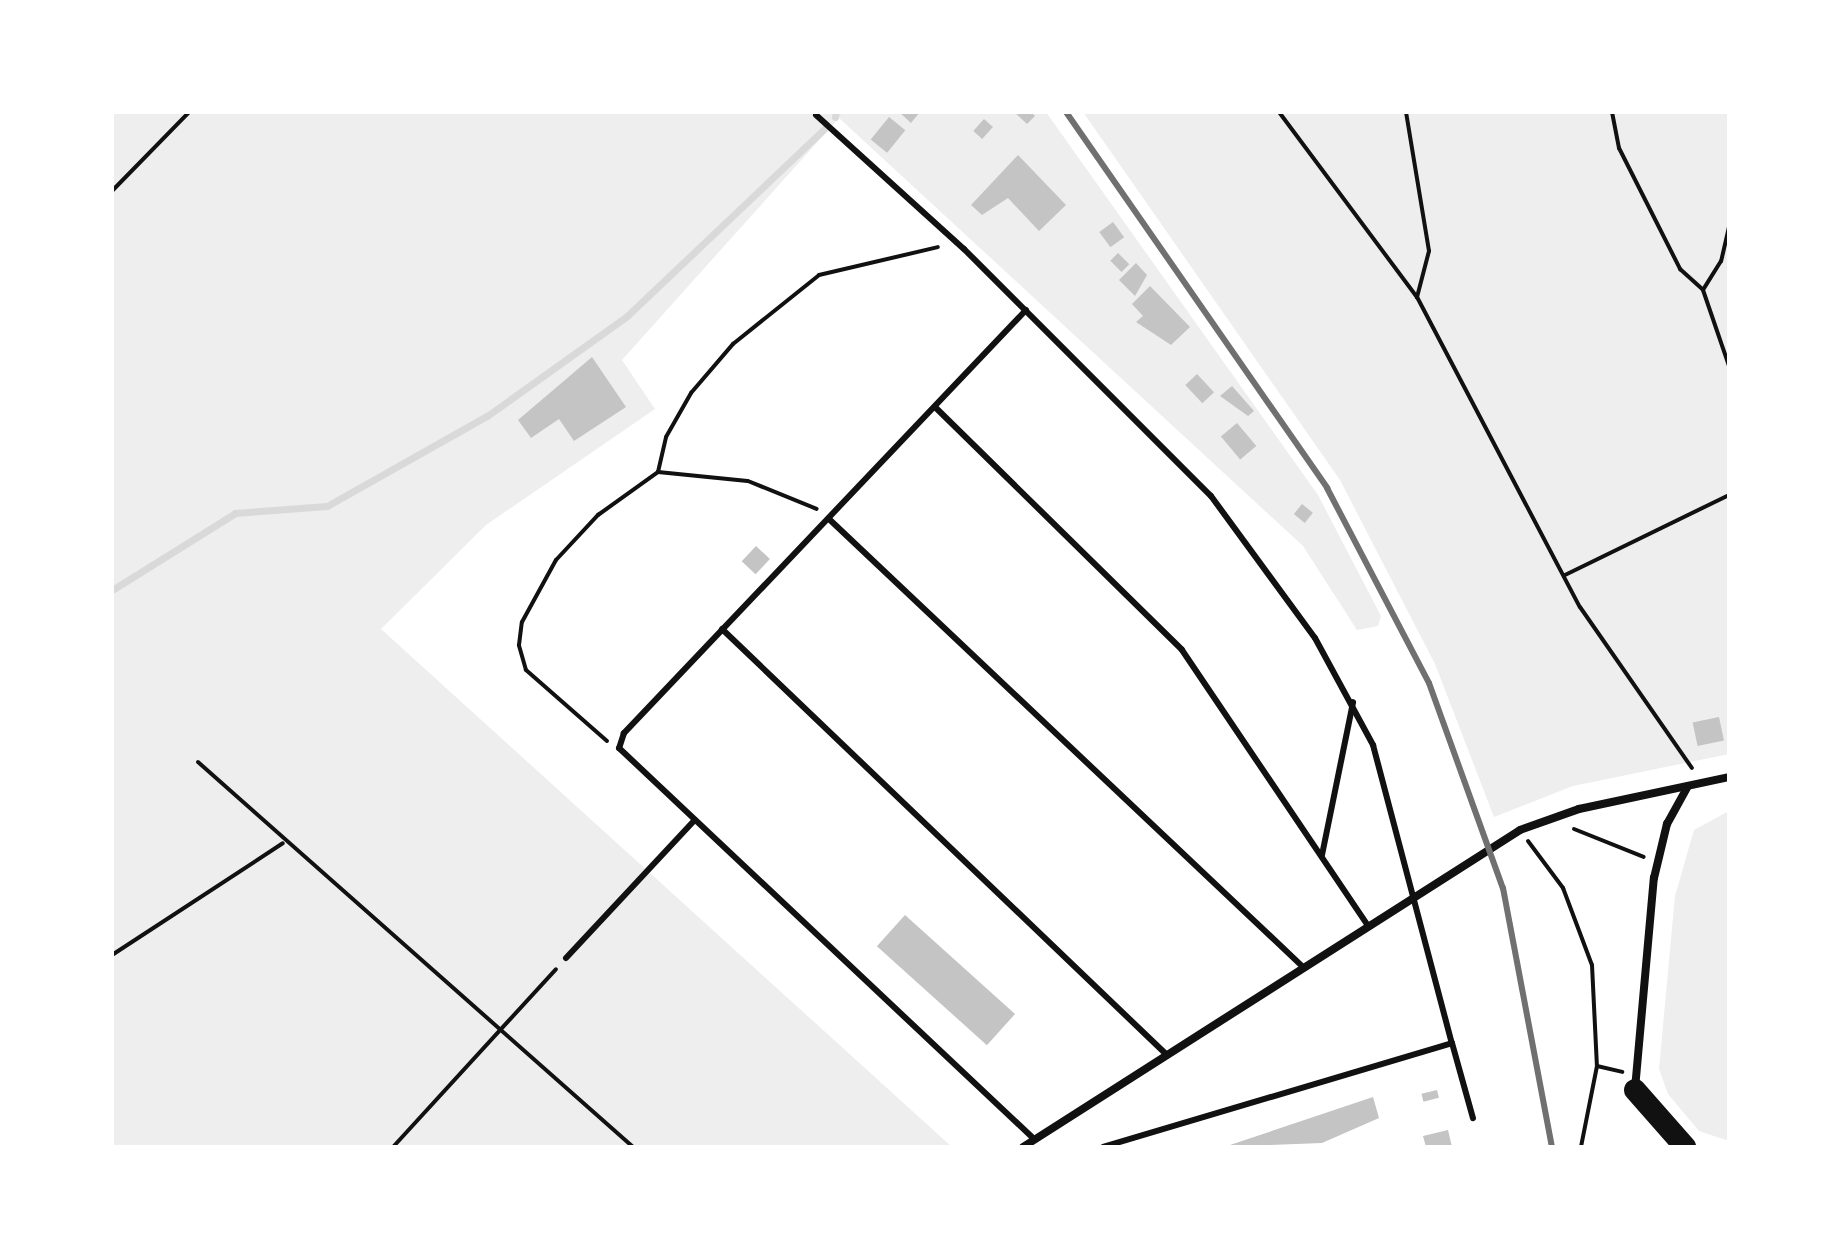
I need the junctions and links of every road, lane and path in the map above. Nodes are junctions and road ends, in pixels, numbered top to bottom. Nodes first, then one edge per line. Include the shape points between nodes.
1 (189, 112) edge
2 (1279, 112) edge
3 (1406, 112) edge
4 (1612, 112) edge
5 (816, 115) dead end
6 (112, 191) edge
7 (1729, 227) edge
8 (964, 249) junction
9 (1703, 290) junction
10 (1417, 297) junction
11 (1026, 310) junction
12 (1729, 366) edge
13 (935, 407) junction
14 (658, 472) junction
15 (1729, 495) edge
16 (829, 519) junction
17 (1565, 575) junction
18 (722, 629) junction
19 (1354, 699) junction
20 (619, 748) junction
21 (198, 762) dead end
22 (1729, 777) edge
23 (1702, 783) junction
24 (1688, 786) junction
25 (1548, 819) junction
26 (693, 822) junction
27 (1520, 830) junction
28 (283, 843) junction
29 (1322, 856) junction
30 (1657, 862) junction
31 (1414, 894) junction
32 (1367, 924) junction
33 (112, 955) edge
34 (566, 958) joint
35 (1303, 967) junction
36 (497, 1031) junction
37 (1452, 1043) junction
38 (1167, 1055) junction
39 (1597, 1066) junction
40 (1633, 1082) junction
41 (1473, 1118) dead end
42 (1032, 1137) junction
43 (393, 1147) edge
44 (633, 1147) edge
45 (1023, 1147) edge
46 (1103, 1147) edge
47 (1581, 1147) edge
48 (1685, 1147) edge

1 - 6 path
2 - 10 path
3 - 10 path via 1429,251
4 - 9 path via 1619,148 1680,269
5 - 8 lane
7 - 9 path
8 - 11 lane
8 - 14 path via 905,250 819,275 711,367 666,437
9 - 12 path
10 - 17 path
11 - 13 lane
11 - 19 lane via 1211,496
13 - 16 lane
13 - 29 lane via 1182,650
14 - 16 path via 781,489
14 - 20 path via 598,515 556,560 522,622 526,670
15 - 17 path
16 - 18 lane
16 - 35 lane
17 - 23 path via 1602,641
18 - 20 lane via 624,733
18 - 38 lane
19 - 29 lane
19 - 31 lane
20 - 26 lane
21 - 28 path
22 - 23 street
23 - 24 street
24 - 25 street
24 - 30 street
25 - 27 street
25 - 30 path
26 - 34 lane
26 - 42 lane
27 - 31 street
27 - 39 path via 1563,888 1592,965
28 - 33 path
28 - 36 path
29 - 32 lane
30 - 40 street
31 - 32 street
31 - 37 lane
32 - 35 street
34 - 36 path
35 - 38 street
36 - 43 path
36 - 44 path
37 - 41 lane
37 - 46 lane
38 - 42 street
39 - 40 path
39 - 47 path
40 - 48 highway
42 - 45 street

